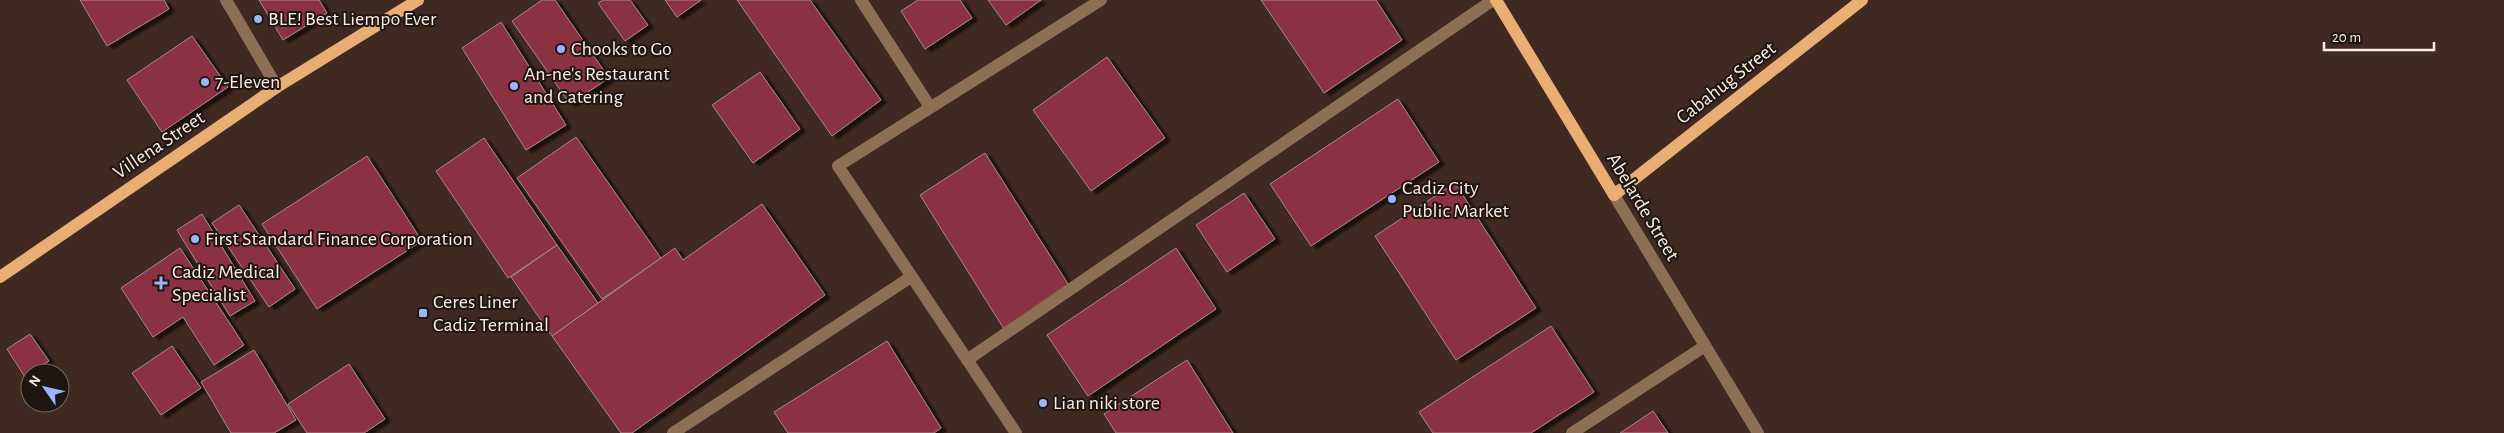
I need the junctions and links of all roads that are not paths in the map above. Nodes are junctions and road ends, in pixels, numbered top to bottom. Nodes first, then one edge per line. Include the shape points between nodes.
1 (226, 0) edge
2 (418, 0) edge
3 (860, 0) edge
4 (1101, 0) edge
5 (1494, 0) edge
6 (1862, 0) edge
7 (277, 87) junction
8 (930, 107) junction
9 (1614, 195) junction
10 (0, 276) edge
11 (911, 277) junction
12 (1705, 346) junction
13 (967, 360) junction
14 (673, 433) edge
15 (1016, 433) edge
16 (1572, 433) edge
17 (1758, 433) edge

1 - 7 street
2 - 7 main road, Villena Street
3 - 8 street
4 - 8 street
5 - 9 main road, Abelarde Street
5 - 13 street
6 - 9 main road, Cabahug Street
7 - 10 main road, Villena Street
8 - 11 street via 838,166
9 - 12 street, Abelarde Street
11 - 13 street
11 - 14 street
12 - 16 street
12 - 17 street, Abelarde Street
13 - 15 street

